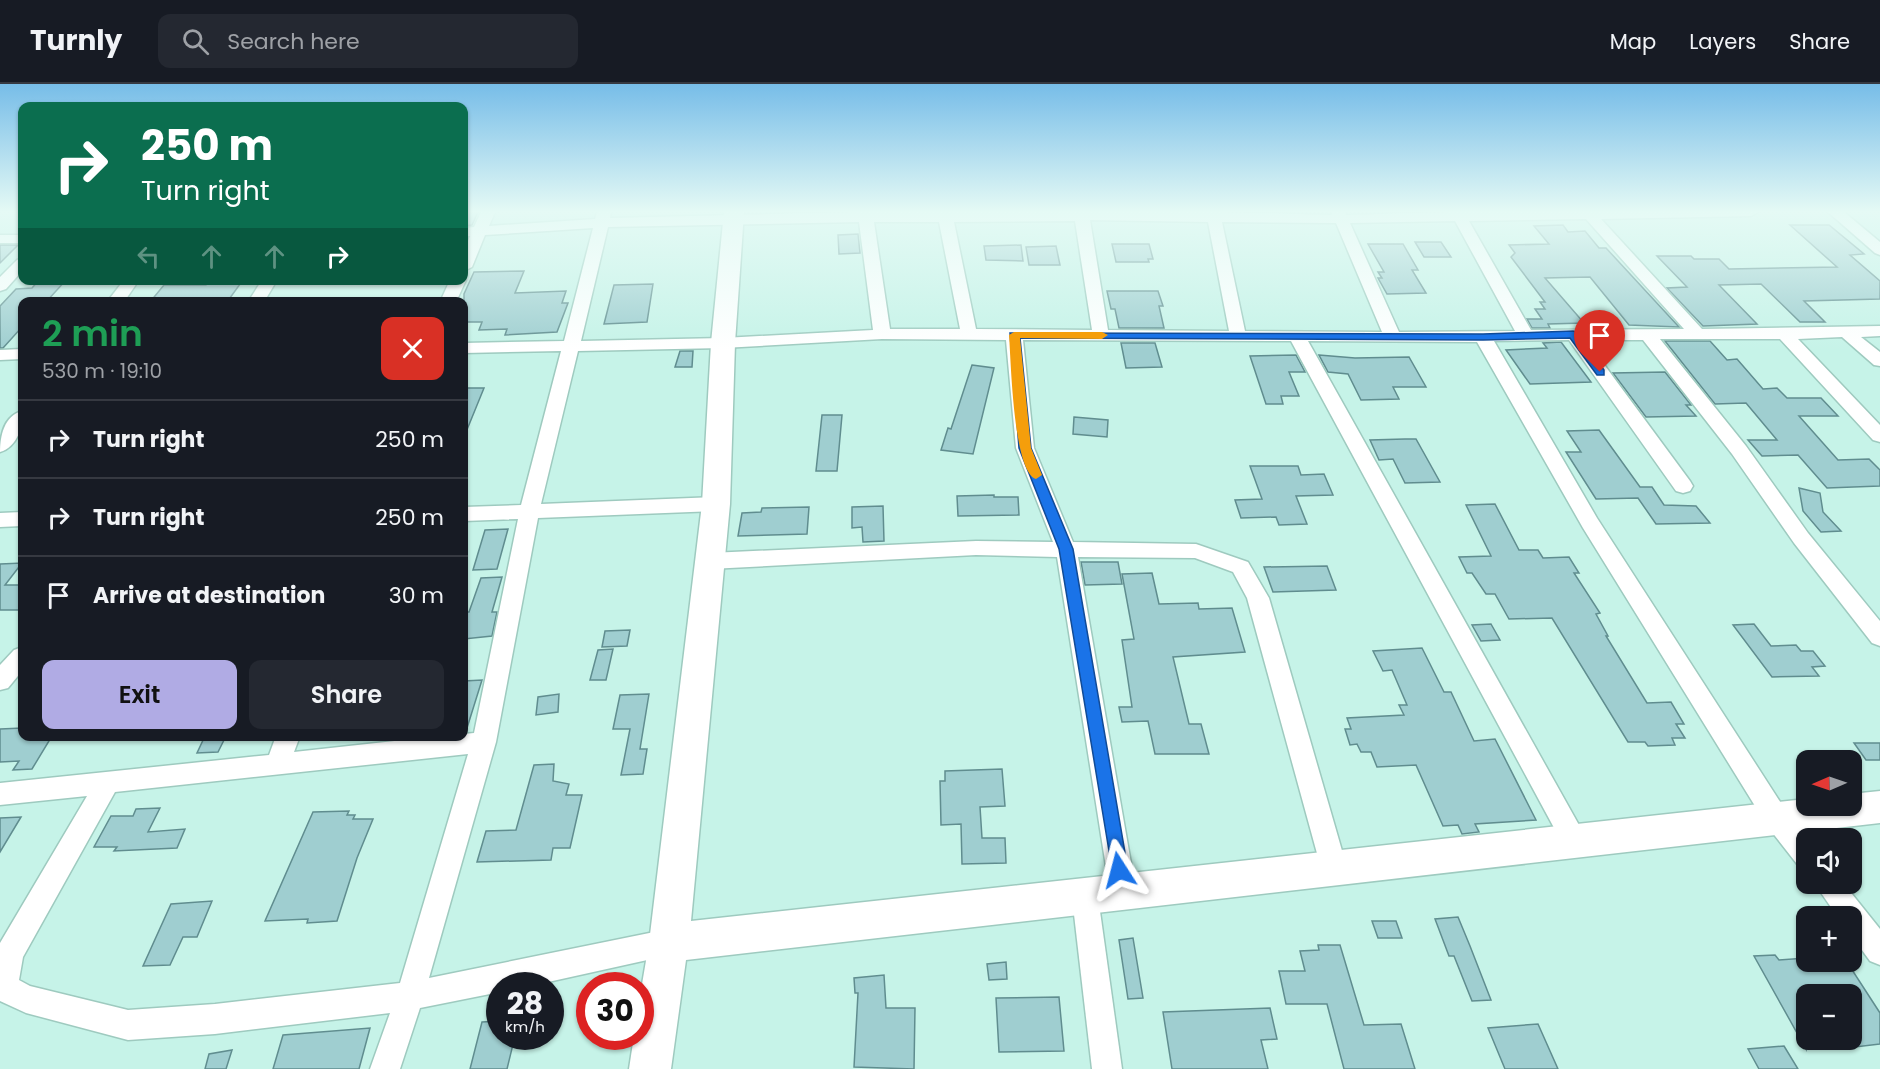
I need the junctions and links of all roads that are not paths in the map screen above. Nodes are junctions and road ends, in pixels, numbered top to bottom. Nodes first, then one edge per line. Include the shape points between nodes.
1 (593, 258) edge
2 (730, 258) edge
3 (872, 258) edge
4 (954, 258) edge
5 (1089, 258) edge
6 (1223, 258) edge
7 (1358, 258) edge
8 (1483, 258) edge
9 (1628, 258) edge
10 (18, 267) edge
11 (128, 285) edge
12 (0, 286) edge
13 (119, 297) edge
14 (1880, 332) edge
15 (1696, 333) junction
16 (1847, 333) junction
17 (882, 334) junction
18 (1573, 334) junction
19 (1647, 334) junction
20 (1785, 334) junction
21 (969, 335) junction
22 (1014, 335) junction
23 (1101, 335) junction
24 (1526, 335) junction
25 (1238, 336) junction
26 (1296, 336) junction
27 (1393, 337) junction
28 (1483, 337) junction
29 (723, 344) junction
30 (571, 347) junction
31 (468, 348) edge
32 (0, 354) edge
33 (18, 354) edge
34 (1880, 361) edge
35 (18, 422) edge
36 (1880, 436) edge
37 (0, 446) edge
38 (1683, 486) dead end
39 (716, 504) junction
40 (530, 510) junction
41 (468, 514) edge
42 (0, 519) edge
43 (18, 519) edge
44 (1066, 549) junction
45 (710, 561) junction
46 (1880, 637) edge
47 (18, 661) edge
48 (0, 681) edge
49 (286, 741) edge
50 (484, 742) junction
51 (278, 763) junction
52 (108, 782) junction
53 (0, 794) edge
54 (1880, 807) edge
55 (1777, 819) junction
56 (1575, 842) junction
57 (1796, 843) edge
58 (1334, 868) junction
59 (1123, 892) junction
60 (1836, 894) edge
61 (1085, 897) junction
62 (669, 943) junction
63 (1880, 951) edge
64 (1, 987) edge
65 (410, 996) junction
66 (385, 1069) edge
67 (650, 1069) edge
68 (1107, 1069) edge

1 - 30 street
2 - 29 main road
3 - 17 street
4 - 21 street
5 - 23 street
6 - 25 street
7 - 27 street
8 - 24 street
9 - 15 street
10 - 12 street
11 - 13 street
14 - 16 street
15 - 19 street
15 - 20 street
16 - 20 street
16 - 34 street
17 - 21 street
17 - 29 street
18 - 19 street
18 - 24 street
18 - 38 street
19 - 46 street
20 - 36 street
21 - 22 street
22 - 23 street
22 - 44 street via 1025,448
23 - 25 street
24 - 28 street
25 - 26 street
26 - 27 street
26 - 56 street
27 - 28 street
28 - 55 street via 1590,523
29 - 30 street
29 - 39 main road
30 - 31 street
30 - 40 street
32 - 33 street
35 - 37 street
39 - 40 street
39 - 45 main road
40 - 41 street
40 - 50 street
42 - 43 street
44 - 45 street via 976,548
44 - 58 street via 1196,551 1241,567 1258,598
44 - 59 street
45 - 62 main road
47 - 48 street
49 - 51 street
50 - 51 street
50 - 65 street
51 - 52 street
52 - 53 street
52 - 64 street via 10,953
54 - 55 main road
55 - 56 main road
55 - 57 street
56 - 58 main road
58 - 59 main road
59 - 61 main road
60 - 63 street
61 - 62 main road
61 - 68 street
62 - 65 street
62 - 67 main road
64 - 65 street via 26,999 128,1025
65 - 66 street

